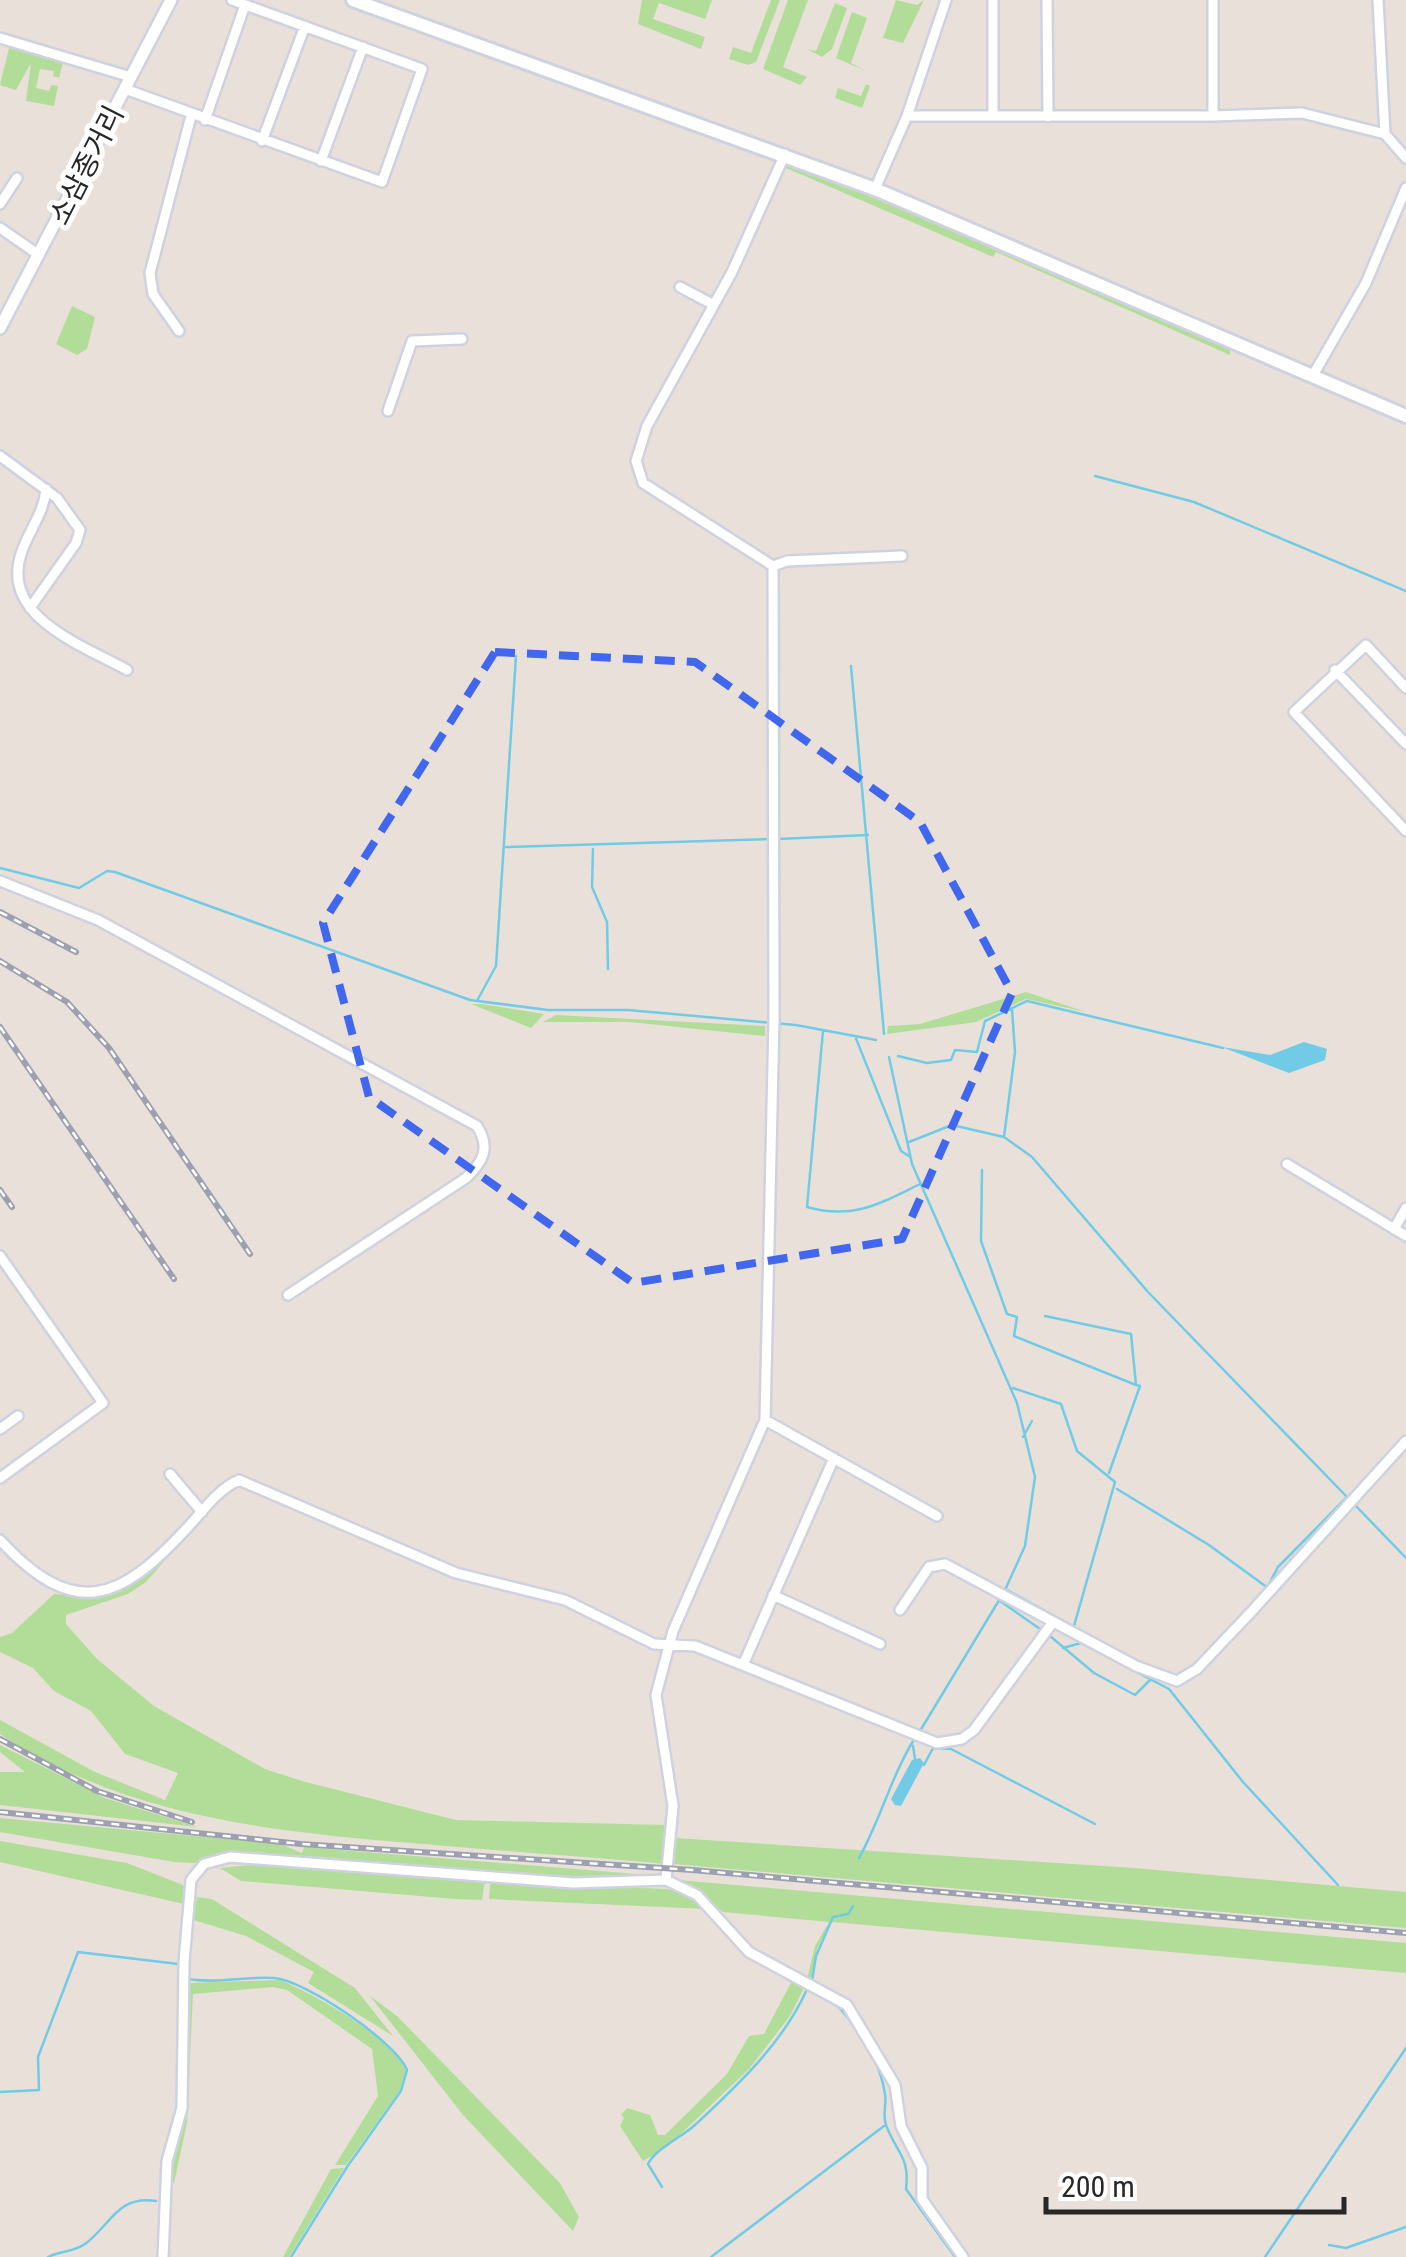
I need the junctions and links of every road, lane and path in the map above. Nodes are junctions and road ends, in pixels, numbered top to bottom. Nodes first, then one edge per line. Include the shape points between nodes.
1 (170, 0) edge
2 (232, 0) edge
3 (353, 0) edge
4 (946, 0) edge
5 (993, 0) edge
6 (1047, 0) edge
7 (1213, 0) edge
8 (1378, 0) edge
9 (245, 4) junction
10 (305, 26) junction
11 (0, 38) edge
12 (363, 46) junction
13 (128, 83) junction
14 (191, 116) junction
15 (907, 116) junction
16 (993, 116) junction
17 (1048, 116) junction
18 (1213, 116) junction
19 (205, 120) junction
20 (1385, 134) junction
21 (262, 141) junction
22 (785, 154) junction
23 (1406, 158) edge
24 (322, 162) junction
25 (17, 178) dead end
26 (875, 188) junction
27 (1406, 188) edge
28 (0, 204) edge
29 (0, 228) edge
30 (39, 255) junction
31 (680, 288) dead end
32 (714, 305) junction
33 (0, 328) edge
34 (179, 332) dead end
35 (462, 339) dead end
36 (1312, 376) junction
37 (388, 411) dead end
38 (1406, 416) edge
39 (0, 456) edge
40 (46, 489) junction
41 (902, 556) dead end
42 (773, 566) junction
43 (30, 608) junction
44 (126, 670) dead end
45 (1335, 670) junction
46 (1406, 688) edge
47 (1406, 744) edge
48 (1406, 831) edge
49 (0, 881) edge
50 (1287, 1164) dead end
51 (1406, 1208) edge
52 (1394, 1229) junction
53 (1406, 1236) edge
54 (0, 1256) edge
55 (288, 1295) dead end
56 (18, 1416) dead end
57 (765, 1420) junction
58 (0, 1430) edge
59 (1406, 1441) edge
60 (834, 1458) junction
61 (170, 1474) dead end
62 (0, 1478) edge
63 (202, 1512) junction
64 (938, 1516) dead end
65 (0, 1540) edge
66 (773, 1596) junction
67 (900, 1610) dead end
68 (1053, 1622) junction
69 (880, 1644) dead end
70 (670, 1646) junction
71 (742, 1665) junction
72 (666, 1880) junction
73 (163, 2257) edge
74 (963, 2257) edge

1 - 13 street, 소삼종거리
2 - 9 street
3 - 22 main road
4 - 15 street
5 - 16 street
6 - 17 street
7 - 18 street
8 - 20 street
9 - 10 street
9 - 19 street
10 - 12 street
10 - 21 street
11 - 13 street
12 - 24 street
12 - 24 street via 422,69 382,182
13 - 14 street
13 - 30 street, 소삼종거리
14 - 19 street
14 - 34 street via 150,273 153,294
15 - 16 street
15 - 26 street
16 - 17 street
17 - 18 street
18 - 20 street via 1302,113
19 - 21 street
20 - 23 street
21 - 24 street
22 - 26 main road
22 - 32 street
25 - 28 street
26 - 36 main road
27 - 36 street via 1366,284
29 - 30 street
30 - 33 street, 소삼종거리
31 - 32 street
32 - 42 street via 647,426 637,473
35 - 37 street via 412,340
36 - 38 main road
39 - 40 street
40 - 43 street via 16,573
40 - 43 street via 80,530
41 - 42 street
42 - 57 street via 774,1023
43 - 44 street
45 - 46 street via 1366,646
45 - 47 street
45 - 48 street via 1294,712
49 - 55 street via 98,920 476,1126 486,1149 466,1178
50 - 52 street
51 - 52 street
52 - 53 street
54 - 62 street via 103,1403
56 - 58 street
57 - 60 street
57 - 70 street
59 - 68 street via 1252,1612 1183,1678 1159,1677
60 - 64 street
60 - 66 street
61 - 63 street
63 - 65 street via 136,1578 75,1594 48,1582
63 - 70 street via 231,1483 247,1482 456,1573 565,1600
66 - 69 street
66 - 71 street
67 - 68 street via 936,1563
68 - 71 street via 974,1730 953,1742 918,1736
70 - 71 street via 694,1646
70 - 72 street via 656,1695 673,1806
72 - 73 street via 572,1883 230,1857 204,1864 190,1882 182,2108 166,2161
72 - 74 street via 697,1895 748,1952 846,2005 895,2085 901,2126 922,2168 922,2199

